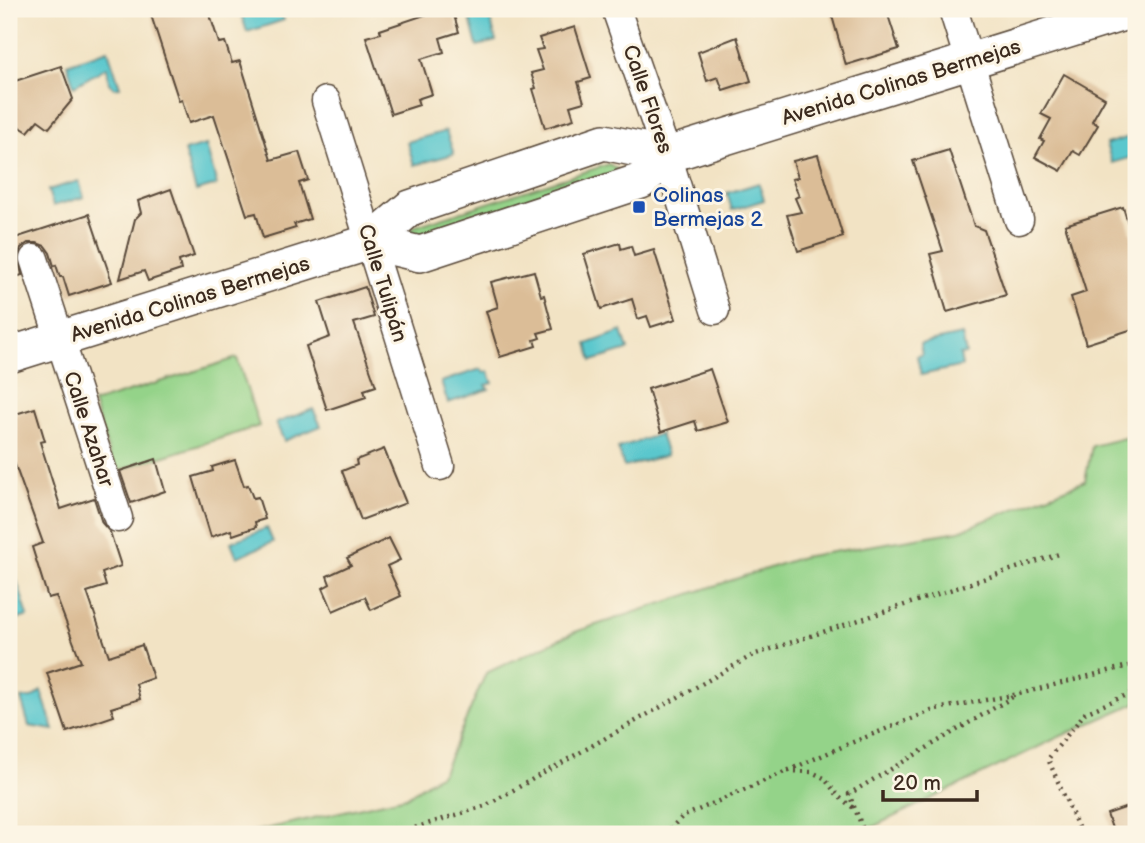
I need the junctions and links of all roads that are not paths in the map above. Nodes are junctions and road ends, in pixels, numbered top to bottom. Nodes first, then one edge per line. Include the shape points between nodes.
1 (616, 9) edge
2 (953, 9) edge
3 (1136, 9) edge
4 (969, 60) junction
5 (326, 100) dead end
6 (667, 155) junction
7 (1019, 219) dead end
8 (370, 242) junction
9 (34, 259) dead end
10 (715, 310) dead end
11 (60, 339) junction
12 (9, 355) edge
13 (440, 466) dead end
14 (118, 518) dead end

1 - 6 street, Calle Flores
2 - 4 street
3 - 4 street, Avenida Colinas Bermejas
4 - 6 street, Avenida Colinas Bermejas
4 - 7 street
5 - 8 street, Calle Tulipán
6 - 8 street, Avenida Colinas Bermejas via 641,181 421,254
6 - 8 street, Avenida Colinas Bermejas via 604,142 410,208
6 - 10 street, Calle Flores
8 - 11 street, Avenida Colinas Bermejas
8 - 13 street, Calle Tulipán
9 - 11 street, Calle Azahar
11 - 12 street, Avenida Colinas Bermejas
11 - 14 street, Calle Azahar

